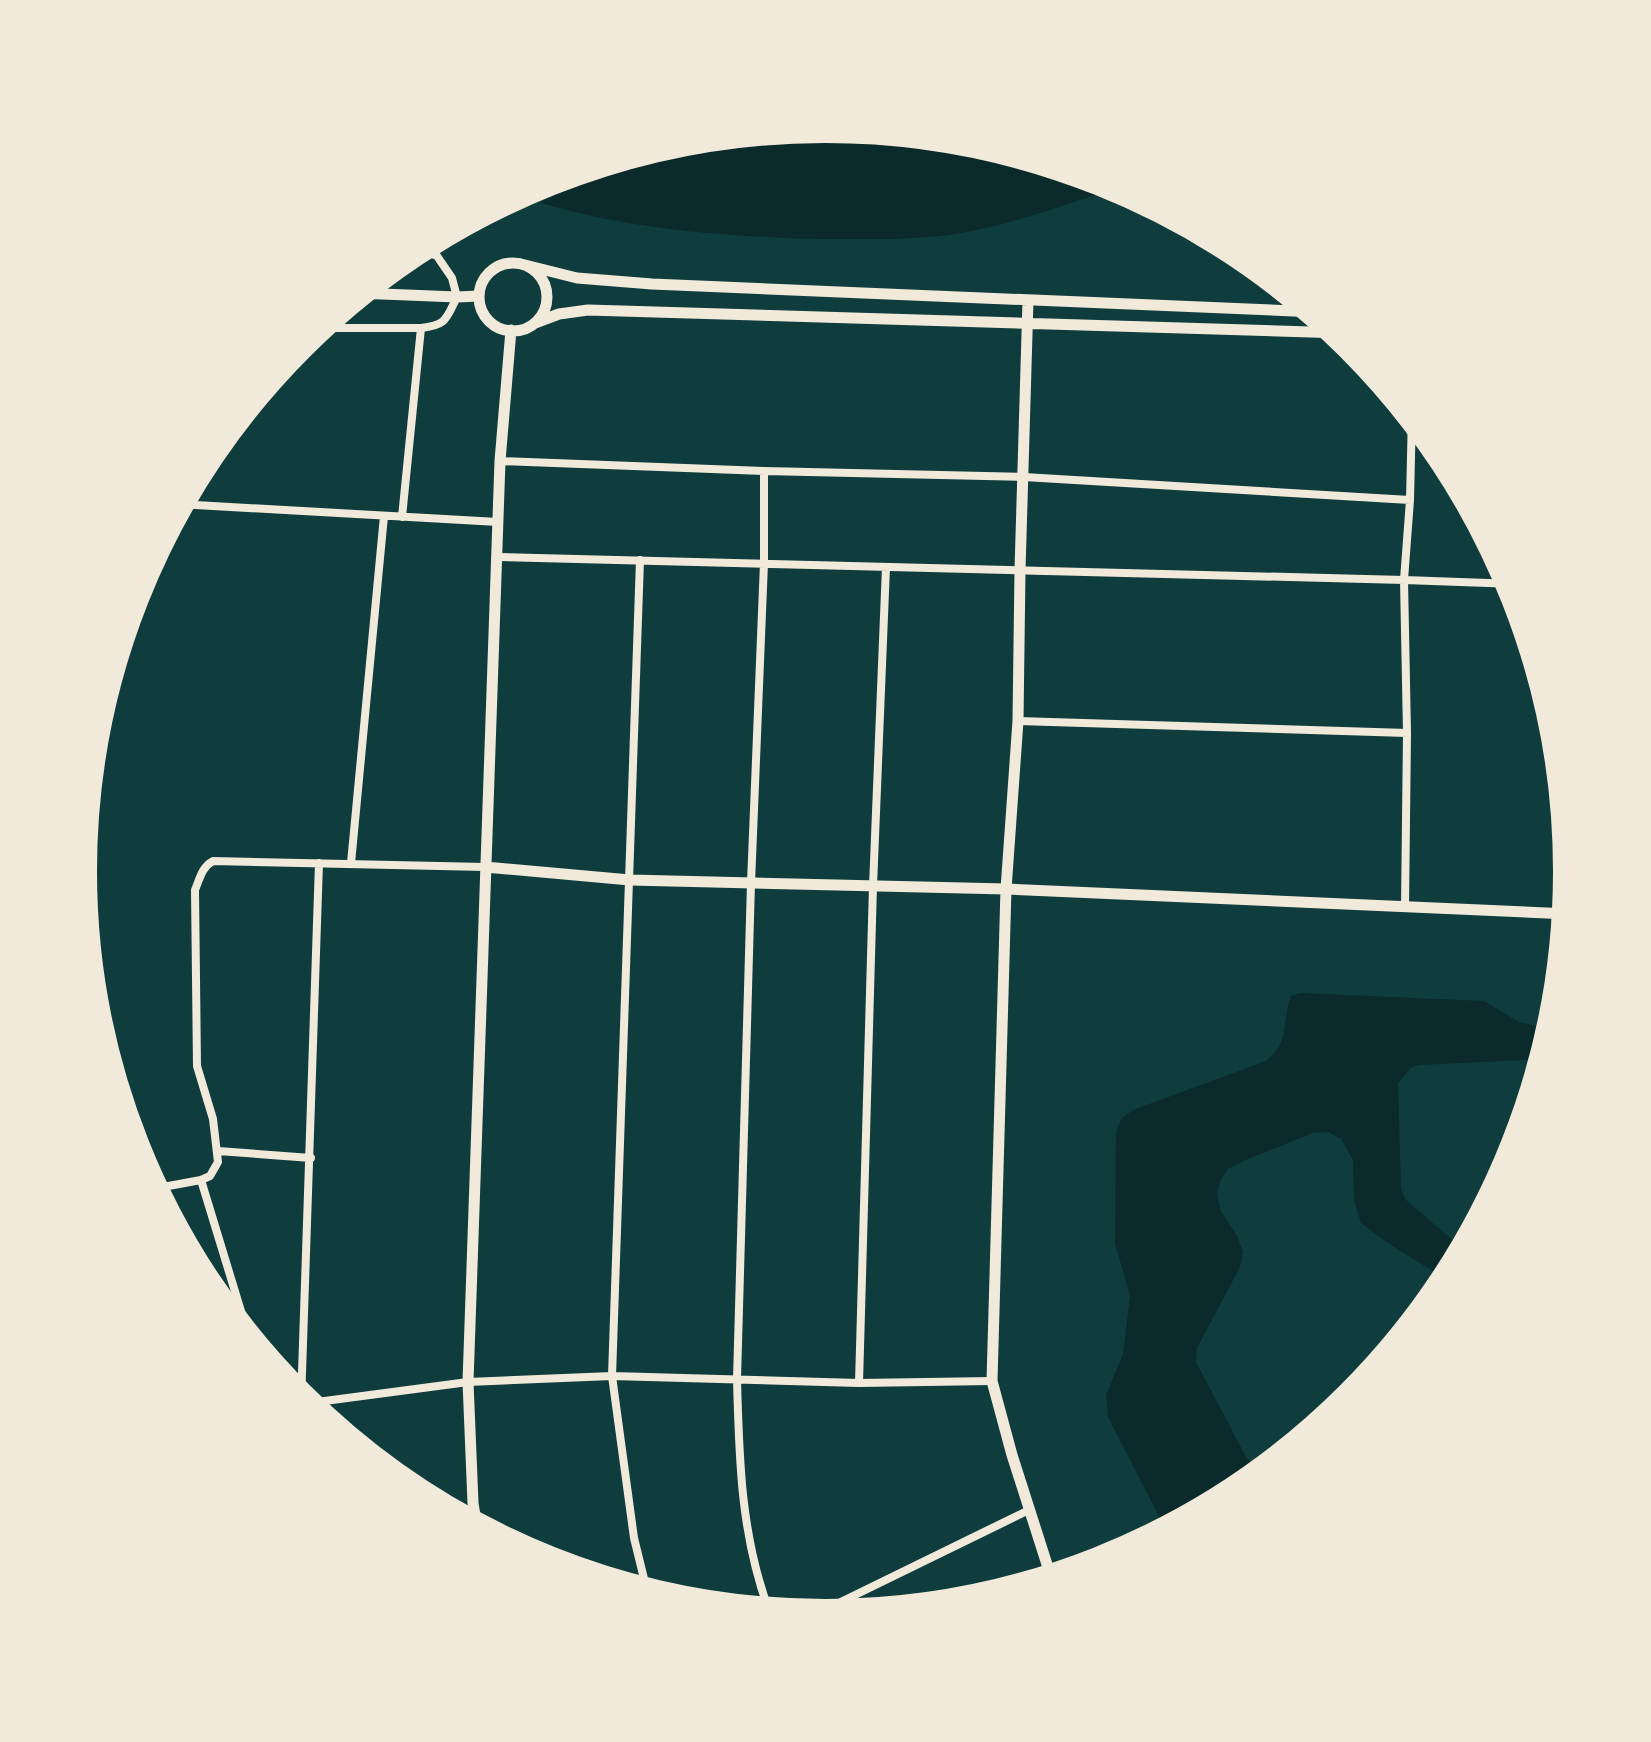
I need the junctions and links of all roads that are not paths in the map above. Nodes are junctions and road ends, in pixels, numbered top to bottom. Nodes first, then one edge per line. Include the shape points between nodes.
1 (431, 253) edge
2 (525, 265) junction
3 (373, 294) edge
4 (479, 296) junction
5 (457, 297) junction
6 (1028, 300) junction
7 (1299, 311) edge
8 (535, 323) junction
9 (1027, 323) junction
10 (333, 328) edge
11 (421, 328) junction
12 (511, 330) junction
13 (1323, 332) edge
14 (1412, 430) edge
15 (500, 461) junction
16 (764, 471) junction
17 (1024, 477) junction
18 (1410, 500) junction
19 (190, 505) edge
20 (384, 516) junction
21 (402, 517) junction
22 (498, 522) junction
23 (497, 557) junction
24 (640, 560) junction
25 (764, 563) junction
26 (886, 567) junction
27 (1020, 570) junction
28 (1404, 580) junction
29 (1500, 583) edge
30 (1018, 721) junction
31 (1407, 733) junction
32 (319, 863) junction
33 (351, 863) junction
34 (485, 867) junction
35 (630, 880) junction
36 (751, 883) junction
37 (873, 886) junction
38 (1006, 889) junction
39 (1405, 907) junction
40 (1557, 913) edge
41 (218, 1151) junction
42 (311, 1158) junction
43 (201, 1180) junction
44 (164, 1187) edge
45 (242, 1316) edge
46 (612, 1376) junction
47 (737, 1379) junction
48 (992, 1381) junction
49 (468, 1382) junction
50 (859, 1383) junction
51 (303, 1385) edge
52 (319, 1401) edge
53 (1029, 1510) junction
54 (475, 1515) edge
55 (1049, 1570) edge
56 (645, 1582) edge
57 (766, 1602) edge
58 (837, 1604) edge

1 - 5 street via 452,278
2 - 4 street via 494,269
2 - 6 street via 622,282
2 - 8 street via 543,280 546,291
3 - 5 street
4 - 5 street
4 - 12 street via 485,316
5 - 11 street via 446,320
6 - 7 street
6 - 9 street
8 - 9 street via 588,310
8 - 12 street
9 - 13 street
9 - 17 street
10 - 11 street
11 - 21 street
12 - 15 street
14 - 18 street
15 - 16 street
15 - 22 street
16 - 17 street
16 - 25 street
17 - 18 street
17 - 27 street
18 - 28 street
19 - 20 street
20 - 21 street
20 - 33 street
21 - 22 street
22 - 23 street
23 - 24 street
23 - 34 street
24 - 25 street
24 - 35 street
25 - 26 street
25 - 36 street
26 - 27 street
26 - 37 street
27 - 28 street
27 - 30 street
28 - 29 street
28 - 31 street
30 - 31 street
30 - 38 street
31 - 39 street
32 - 33 street
32 - 41 street via 213,861 202,870 194,912 197,1066
32 - 42 street
33 - 34 street
34 - 35 street
34 - 49 street
35 - 36 street
35 - 46 street
36 - 37 street
36 - 47 street
37 - 38 street
37 - 50 street
38 - 39 street
38 - 48 street
39 - 40 street
41 - 42 street
41 - 43 street via 215,1168
42 - 51 street
43 - 44 street
43 - 45 street
46 - 47 street
46 - 49 street
46 - 56 street
47 - 50 street
47 - 57 street via 746,1525
48 - 50 street
48 - 53 street
49 - 52 street
49 - 54 street
53 - 55 street
53 - 58 street

